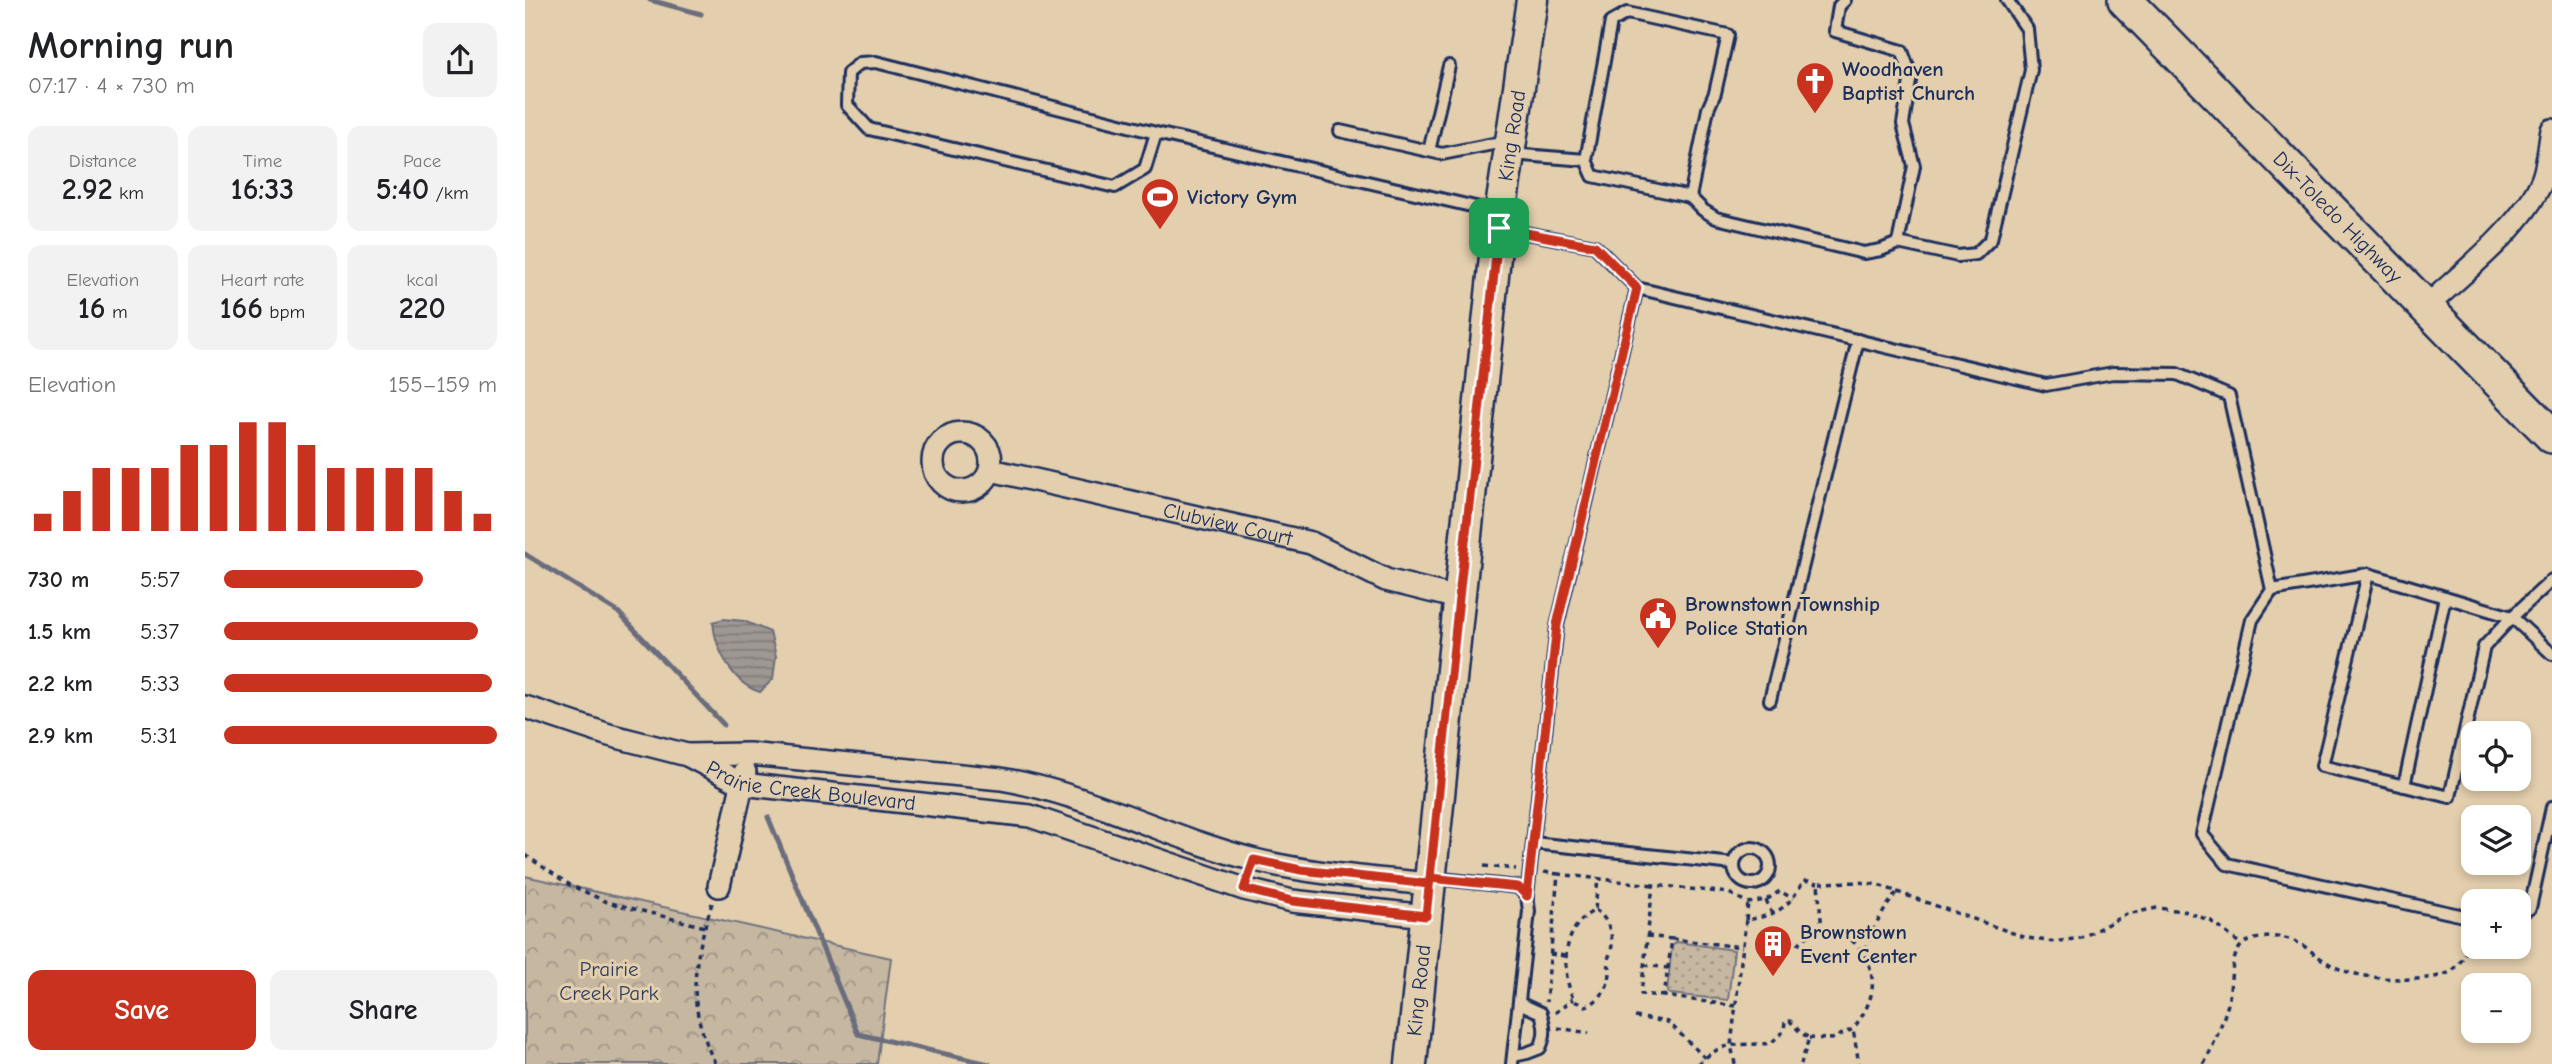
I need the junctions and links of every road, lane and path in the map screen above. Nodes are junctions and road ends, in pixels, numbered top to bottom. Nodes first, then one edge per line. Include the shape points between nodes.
1 (1532, 0) edge
2 (1845, 0) edge
3 (2007, 0) edge
4 (2125, 0) edge
5 (1449, 66) dead end
6 (2552, 130) edge
7 (1340, 131) dead end
8 (1156, 133) junction
9 (1509, 147) junction
10 (1429, 151) junction
11 (1586, 160) junction
12 (1690, 197) junction
13 (1499, 220) junction
14 (1898, 243) junction
15 (1637, 288) junction
16 (2426, 307) junction
17 (1858, 340) junction
18 (2552, 436) edge
19 (991, 470) dead end
20 (2368, 575) junction
21 (2552, 580) edge
22 (2271, 590) junction
23 (2445, 597) junction
24 (1458, 598) junction
25 (2512, 617) junction
26 (2552, 654) edge
27 (1770, 700) dead end
28 (525, 707) edge
29 (749, 754) junction
30 (687, 755) junction
31 (940, 773) junction
32 (742, 784) junction
33 (2404, 786) junction
34 (938, 805) junction
35 (1102, 806) junction
36 (2552, 807) edge
37 (1090, 835) junction
38 (1533, 843) junction
39 (525, 855) edge
40 (1254, 860) junction
41 (1734, 864) dead end
42 (1484, 866) dead end
43 (1530, 871) junction
44 (1558, 874) junction
45 (1598, 878) junction
46 (1429, 881) junction
47 (1818, 883) junction
48 (1653, 885) junction
49 (1244, 889) junction
50 (1896, 892) junction
51 (716, 893) joint
52 (1527, 896) junction
53 (1793, 899) junction
54 (1766, 900) junction
55 (1748, 903) junction
56 (2531, 903) edge
57 (1595, 910) junction
58 (1772, 914) junction
59 (2461, 915) edge
60 (1426, 916) junction
61 (1746, 920) junction
62 (705, 927) junction
63 (1822, 931) junction
64 (1647, 936) junction
65 (1672, 939) junction
66 (1798, 945) dead end
67 (2242, 945) junction
68 (1743, 947) junction
69 (1550, 954) junction
70 (1864, 954) junction
71 (1565, 956) junction
72 (2461, 956) edge
73 (1644, 965) junction
74 (1668, 968) junction
75 (1664, 996) junction
76 (1573, 999) junction
77 (1519, 1003) junction
78 (1736, 1006) junction
79 (1635, 1017) dead end
80 (1853, 1029) junction
81 (1589, 1033) dead end
82 (1556, 1037) dead end
83 (1809, 1038) junction
84 (1731, 1045) junction
85 (1705, 1058) junction
86 (1513, 1060) edge
87 (716, 1064) edge
88 (1411, 1064) edge
89 (1698, 1064) edge
90 (1735, 1064) edge
91 (1801, 1064) edge
92 (1859, 1064) edge
93 (2204, 1064) edge

1 - 9 main road, King Road
2 - 14 lane via 1839,6 1835,31 1902,51 1911,75 1903,124 1914,166
3 - 14 lane via 2027,29 2031,71 1991,239 1976,254 1958,256
4 - 16 main road, Dix-Toledo Highway
5 - 10 lane
6 - 16 street via 2543,178 2528,206
7 - 10 lane
8 - 8 lane via 876,62 860,63 848,73 847,105 869,129 1115,187 1146,169
8 - 13 lane
9 - 10 lane via 1442,154
9 - 11 lane
9 - 13 main road, King Road
11 - 12 lane via 1593,176
11 - 12 lane via 1611,22 1627,13 1728,35
12 - 14 lane via 1716,218 1864,253
13 - 15 lane via 1595,246
13 - 24 main road, King Road
15 - 17 lane
15 - 38 lane via 1557,625
16 - 18 main road, Dix-Toledo Highway
17 - 22 lane via 2046,385 2113,373 2177,374 2229,396
17 - 27 lane
19 - 24 street, Clubview Court via 1311,543 1386,580
20 - 22 lane
20 - 23 lane
20 - 33 lane via 2322,766
21 - 25 lane
22 - 59 lane via 2252,620 2202,834 2227,864
23 - 25 lane
23 - 33 lane
24 - 46 main road, King Road
25 - 26 lane
25 - 33 lane via 2484,647 2451,797
28 - 30 street, Prairie Creek Boulevard
29 - 30 street, Prairie Creek Boulevard
29 - 31 street, Prairie Creek Boulevard
29 - 32 street
30 - 32 street, Prairie Creek Boulevard
31 - 34 street, Prairie Creek Boulevard
31 - 35 street, Prairie Creek Boulevard via 1035,785
32 - 34 street, Prairie Creek Boulevard
32 - 51 street
34 - 37 street, Prairie Creek Boulevard via 1030,817
35 - 37 street
35 - 40 street, Prairie Creek Boulevard
36 - 56 lane
37 - 49 street, Prairie Creek Boulevard
38 - 41 lane
38 - 43 lane
39 - 62 path via 570,885 607,902
40 - 46 street, Prairie Creek Boulevard via 1301,870
40 - 49 street
42 - 43 path
43 - 44 path
43 - 52 lane
44 - 45 path
44 - 69 path
45 - 48 path
45 - 57 path
46 - 52 lane via 1518,887
46 - 60 main road, King Road
47 - 50 path via 1856,880
47 - 53 path via 1804,880
47 - 63 path
48 - 55 path via 1729,893
48 - 64 path
49 - 60 street, Prairie Creek Boulevard via 1292,901
50 - 67 path via 2027,938 2054,942 2081,938 2127,914 2157,908 2211,921
50 - 70 path
51 - 62 path
52 - 77 lane
53 - 54 path via 1780,891
53 - 58 path
54 - 55 path
54 - 58 path
55 - 61 path
57 - 71 path via 1575,927
57 - 76 path via 1604,916 1610,933 1610,972 1595,1002 1585,1006
58 - 61 path
60 - 88 main road, King Road
61 - 68 path
62 - 87 path via 697,957 695,1010
63 - 66 path
63 - 70 path via 1839,932
64 - 65 path
64 - 73 path
65 - 68 path
65 - 74 path
67 - 72 path via 2269,936 2292,938 2355,975 2434,977 2452,970
67 - 93 path via 2225,1011
68 - 78 path
69 - 71 path
69 - 76 path via 1546,1005 1554,1014
70 - 80 path via 1872,994
71 - 76 path
73 - 74 path
73 - 75 path via 1641,994
74 - 75 path
75 - 78 path
77 - 86 lane
77 - 86 lane via 1541,1013 1544,1039 1540,1048
78 - 84 path
79 - 85 path via 1668,1022
80 - 83 path via 1832,1039
80 - 92 path
81 - 82 path via 1558,1028
83 - 84 path via 1785,1021 1784,1031 1770,1042
83 - 91 path
84 - 85 path
84 - 90 path
85 - 89 path

